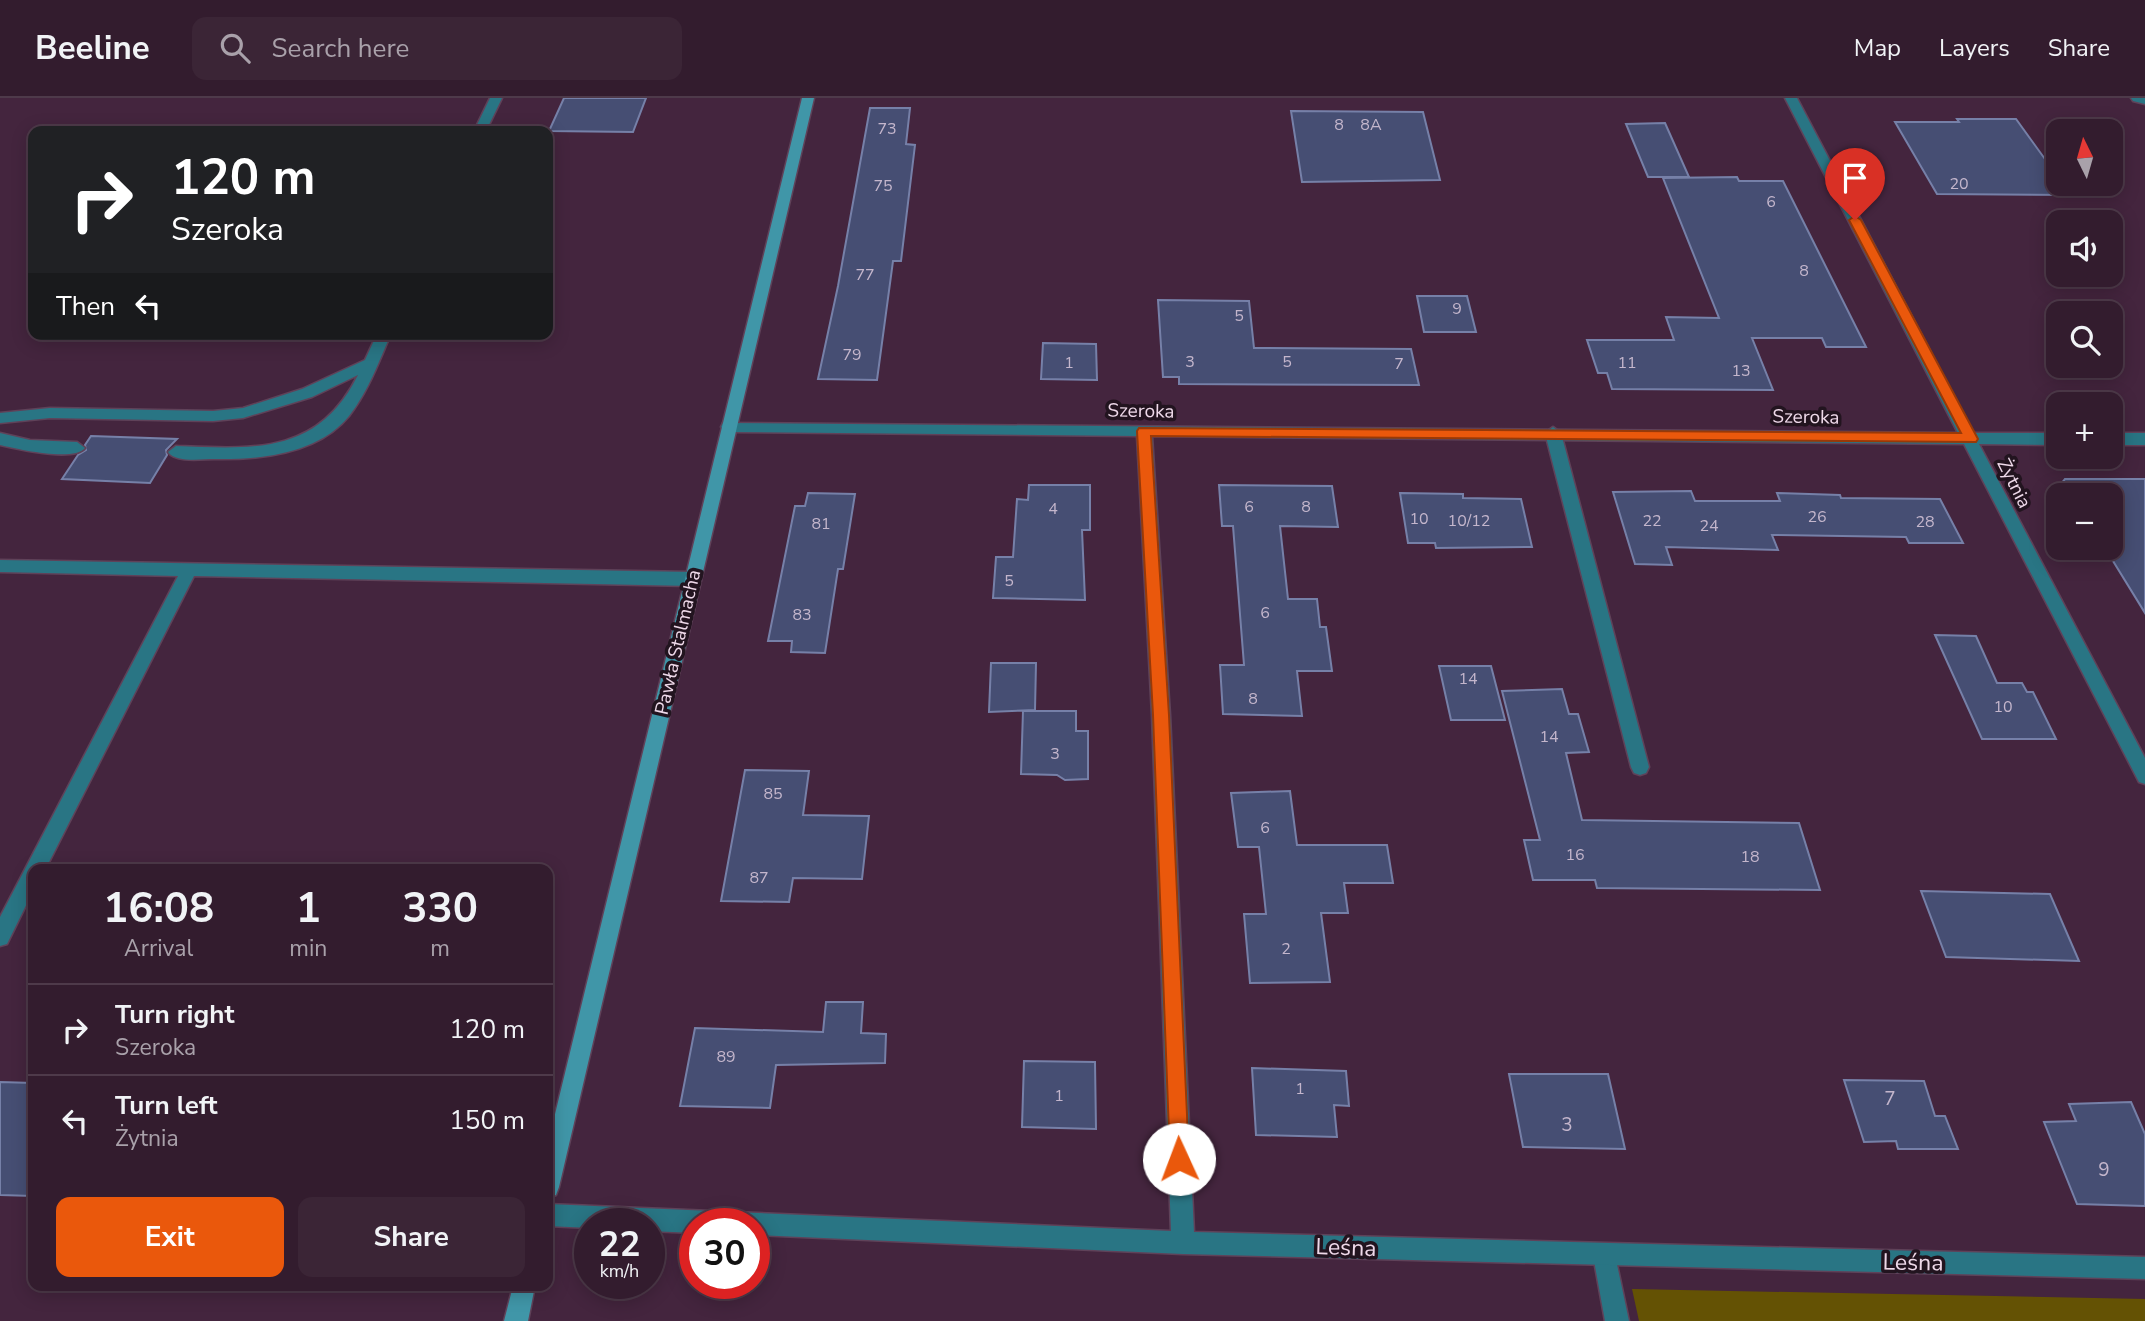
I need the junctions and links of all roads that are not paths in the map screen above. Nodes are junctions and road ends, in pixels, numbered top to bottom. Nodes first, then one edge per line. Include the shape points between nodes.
1 (496, 98) edge
2 (808, 98) edge
3 (1791, 98) edge
4 (2137, 98) edge
5 (2145, 100) edge
6 (482, 126) edge
7 (381, 340) edge
8 (371, 363) junction
9 (0, 418) edge
10 (728, 426) junction
11 (1144, 431) junction
12 (1553, 433) junction
13 (0, 439) edge
14 (1971, 439) junction
15 (2046, 439) edge
16 (2123, 439) edge
17 (2145, 439) edge
18 (77, 448) dead end
19 (176, 452) dead end
20 (0, 566) edge
21 (189, 570) junction
22 (692, 579) junction
23 (1640, 767) dead end
24 (2145, 776) edge
25 (38, 864) edge
26 (28, 883) edge
27 (0, 937) edge
28 (553, 1166) edge
29 (553, 1215) edge
30 (1183, 1242) junction
31 (1604, 1255) junction
32 (2145, 1268) edge
33 (523, 1291) edge
34 (516, 1321) edge
35 (1617, 1321) edge

1 - 6 street
2 - 10 street, Pawła Stalmacha
3 - 14 street, Żytnia
4 - 5 street
7 - 8 street
8 - 9 street via 307,393 243,413 50,413
8 - 19 street via 341,414 287,447 243,454
10 - 11 street, Szeroka
10 - 22 street, Pawła Stalmacha
11 - 12 street, Szeroka
11 - 30 street
12 - 14 street, Szeroka
12 - 23 street
13 - 18 street
14 - 15 street, Szeroka
14 - 24 street, Żytnia
16 - 17 street
20 - 21 street
21 - 22 street
21 - 25 street
22 - 28 street, Pawła Stalmacha
26 - 27 street
29 - 30 street, Leśna
30 - 31 street, Leśna
31 - 32 street, Leśna
31 - 35 street
33 - 34 street

